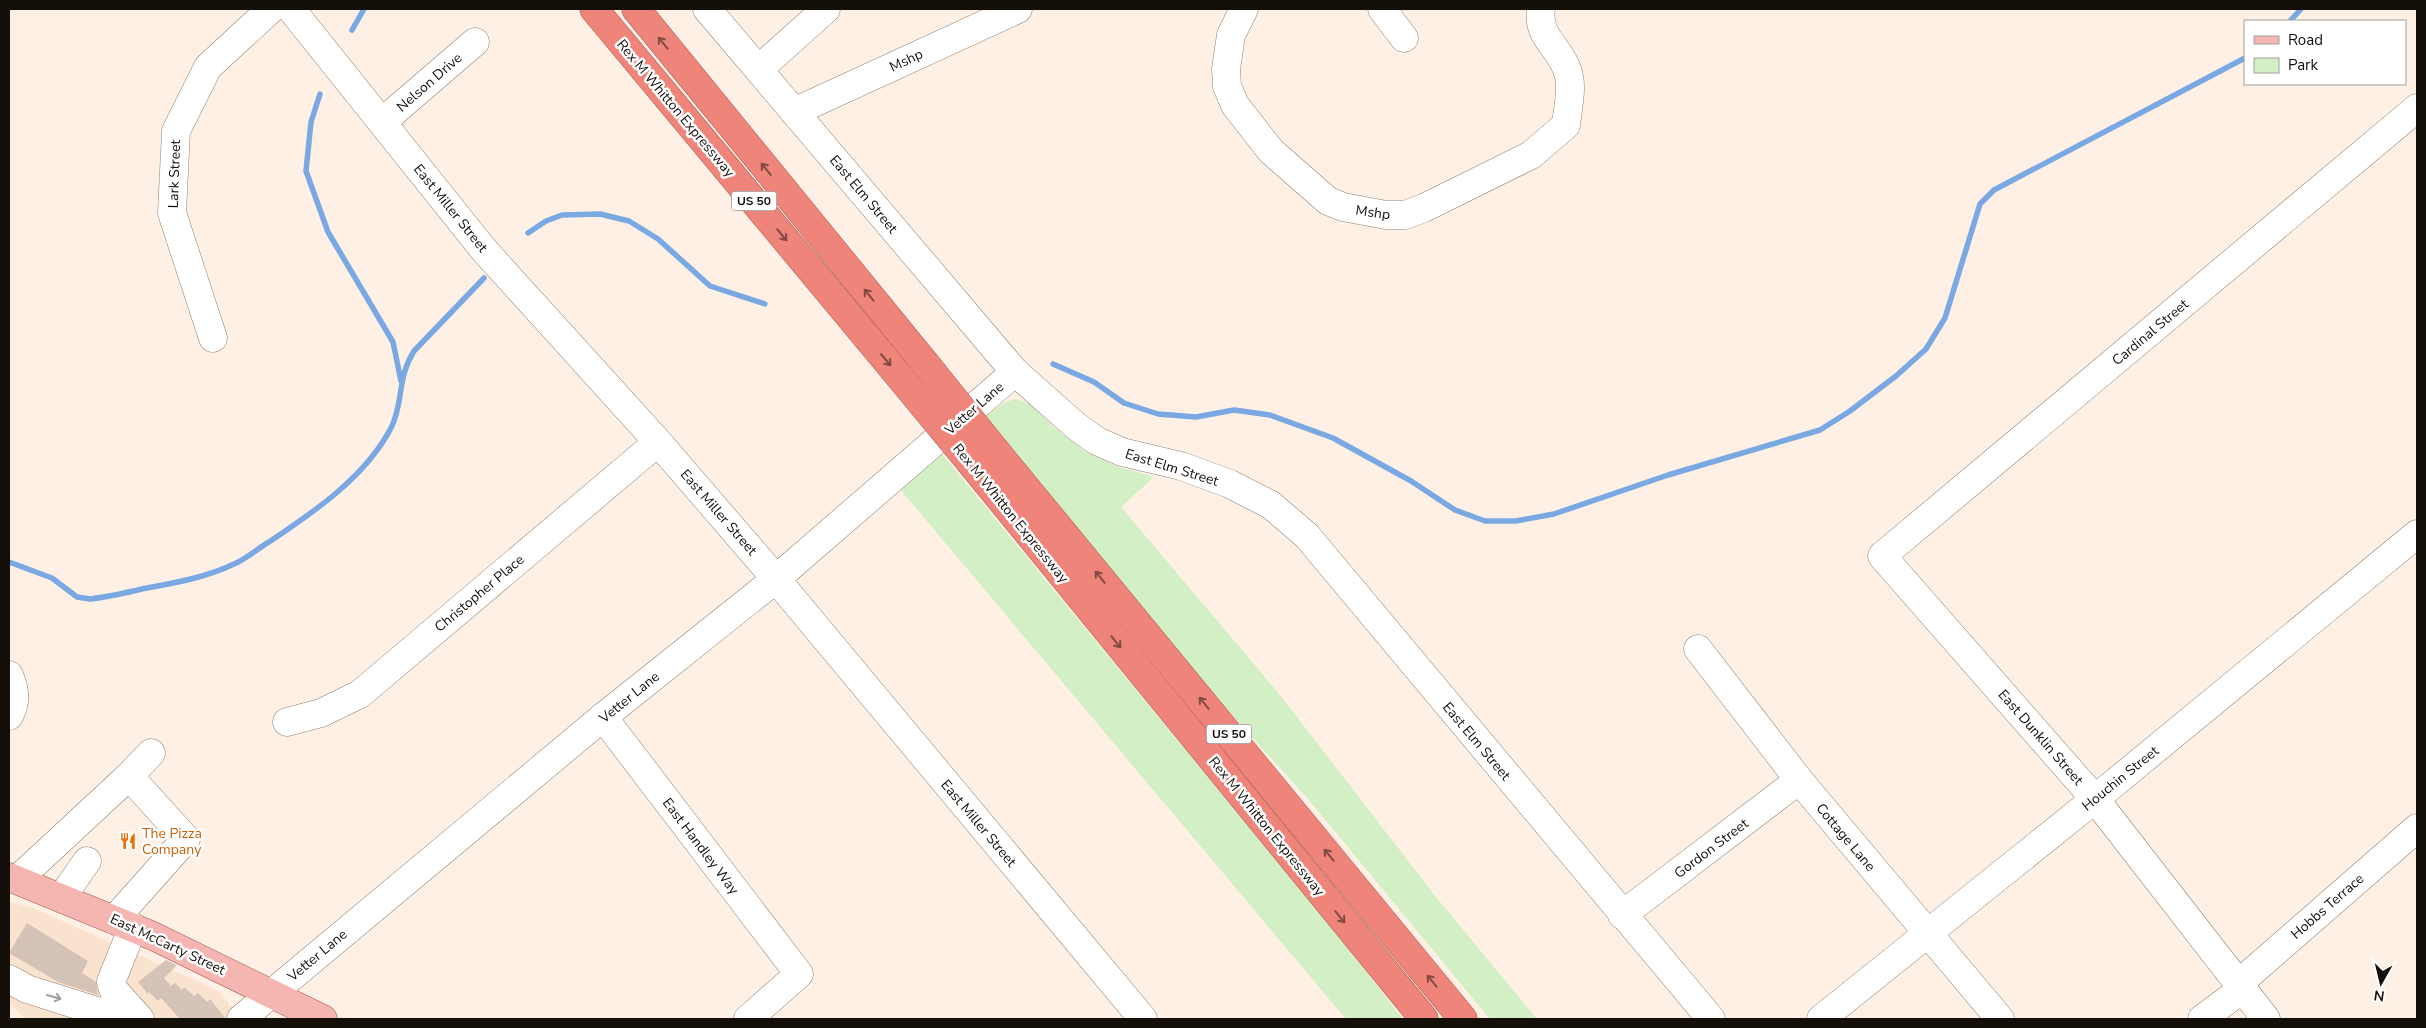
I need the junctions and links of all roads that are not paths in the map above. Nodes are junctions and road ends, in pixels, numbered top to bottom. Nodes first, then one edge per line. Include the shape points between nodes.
1 (271, 9) edge
2 (291, 9) edge
3 (594, 9) edge
4 (636, 9) edge
5 (706, 9) edge
6 (826, 9) edge
7 (1018, 9) edge
8 (1244, 9) edge
9 (1382, 9) edge
10 (1541, 9) edge
11 (1404, 38) dead end
12 (475, 42) dead end
13 (759, 69) junction
14 (2417, 108) edge
15 (794, 112) junction
16 (382, 122) junction
17 (213, 338) dead end
18 (1015, 372) junction
19 (658, 442) junction
20 (2417, 534) edge
21 (1882, 556) joint
22 (776, 580) junction
23 (1698, 649) dead end
24 (9, 675) edge
25 (9, 716) edge
26 (603, 717) junction
27 (287, 722) dead end
28 (151, 753) dead end
29 (128, 776) junction
30 (1799, 780) junction
31 (2095, 799) junction
32 (2417, 828) edge
33 (87, 861) dead end
34 (13, 878) edge
35 (62, 897) junction
36 (1622, 915) junction
37 (124, 924) junction
38 (1927, 933) junction
39 (9, 979) edge
40 (2239, 987) junction
41 (271, 992) junction
42 (132, 1010) edge
43 (241, 1019) edge
44 (323, 1019) edge
45 (748, 1019) edge
46 (1143, 1019) edge
47 (1424, 1019) edge
48 (1462, 1019) edge
49 (1711, 1019) edge
50 (1821, 1019) edge
51 (2000, 1019) edge
52 (2202, 1019) edge
53 (2266, 1019) edge

1 - 17 street, Lark Street via 208,67 176,131 172,212
2 - 16 street, East Miller Street
3 -> 47 highway, Rex M Whitton Expressway / US 50, bridge via 914,394
48 -> 4 highway, Rex M Whitton Expressway / US 50, bridge
5 - 13 street, East Elm Street
6 - 13 street
7 - 15 street, Mshp
8 - 10 street, Mshp via 1231,35 1226,69 1227,86 1235,105 1271,151 1328,201 1343,207 1405,215 1532,155 1566,125 1570,84 1567,68 1542,30
9 - 11 street
12 - 16 street, Nelson Drive
13 - 15 street, East Elm Street
14 - 21 street, Cardinal Street
15 - 18 street, East Elm Street
16 - 19 street, East Miller Street via 484,250
18 - 22 street, Vetter Lane
18 - 36 street, East Elm Street via 1097,441 1122,452 1181,466 1230,484 1270,505 1307,536
19 - 22 street, East Miller Street
19 - 27 street, Christopher Place via 360,694 321,713
20 - 31 street, Houchin Street
21 - 31 street, East Dunklin Street
22 - 26 street, Vetter Lane
22 - 46 street, East Miller Street
23 - 30 street, Cottage Lane
24 - 25 street via 16,692
26 - 41 street, Vetter Lane
26 - 45 street, East Handley Way via 799,974
28 - 29 street
29 - 34 street
29 - 37 street via 186,838
30 - 36 street, Gordon Street
30 - 38 street, Cottage Lane
31 - 38 street, Houchin Street
31 - 40 street, East Dunklin Street
32 - 40 street, Hobbs Terrace
33 - 35 street
34 - 35 main road, East McCarty Street
35 - 37 main road, East McCarty Street
36 - 49 street, East Elm Street
37 - 41 main road, East McCarty Street
37 - 42 street via 111,982 112,989
38 - 50 street, Houchin Street
38 - 51 street, Cottage Lane
39 -> 42 street via 27,989 100,1012 117,1008
40 - 52 street, Hobbs Terrace
40 - 53 street, East Dunklin Street
41 - 43 street, Vetter Lane
41 - 44 main road, East McCarty Street

